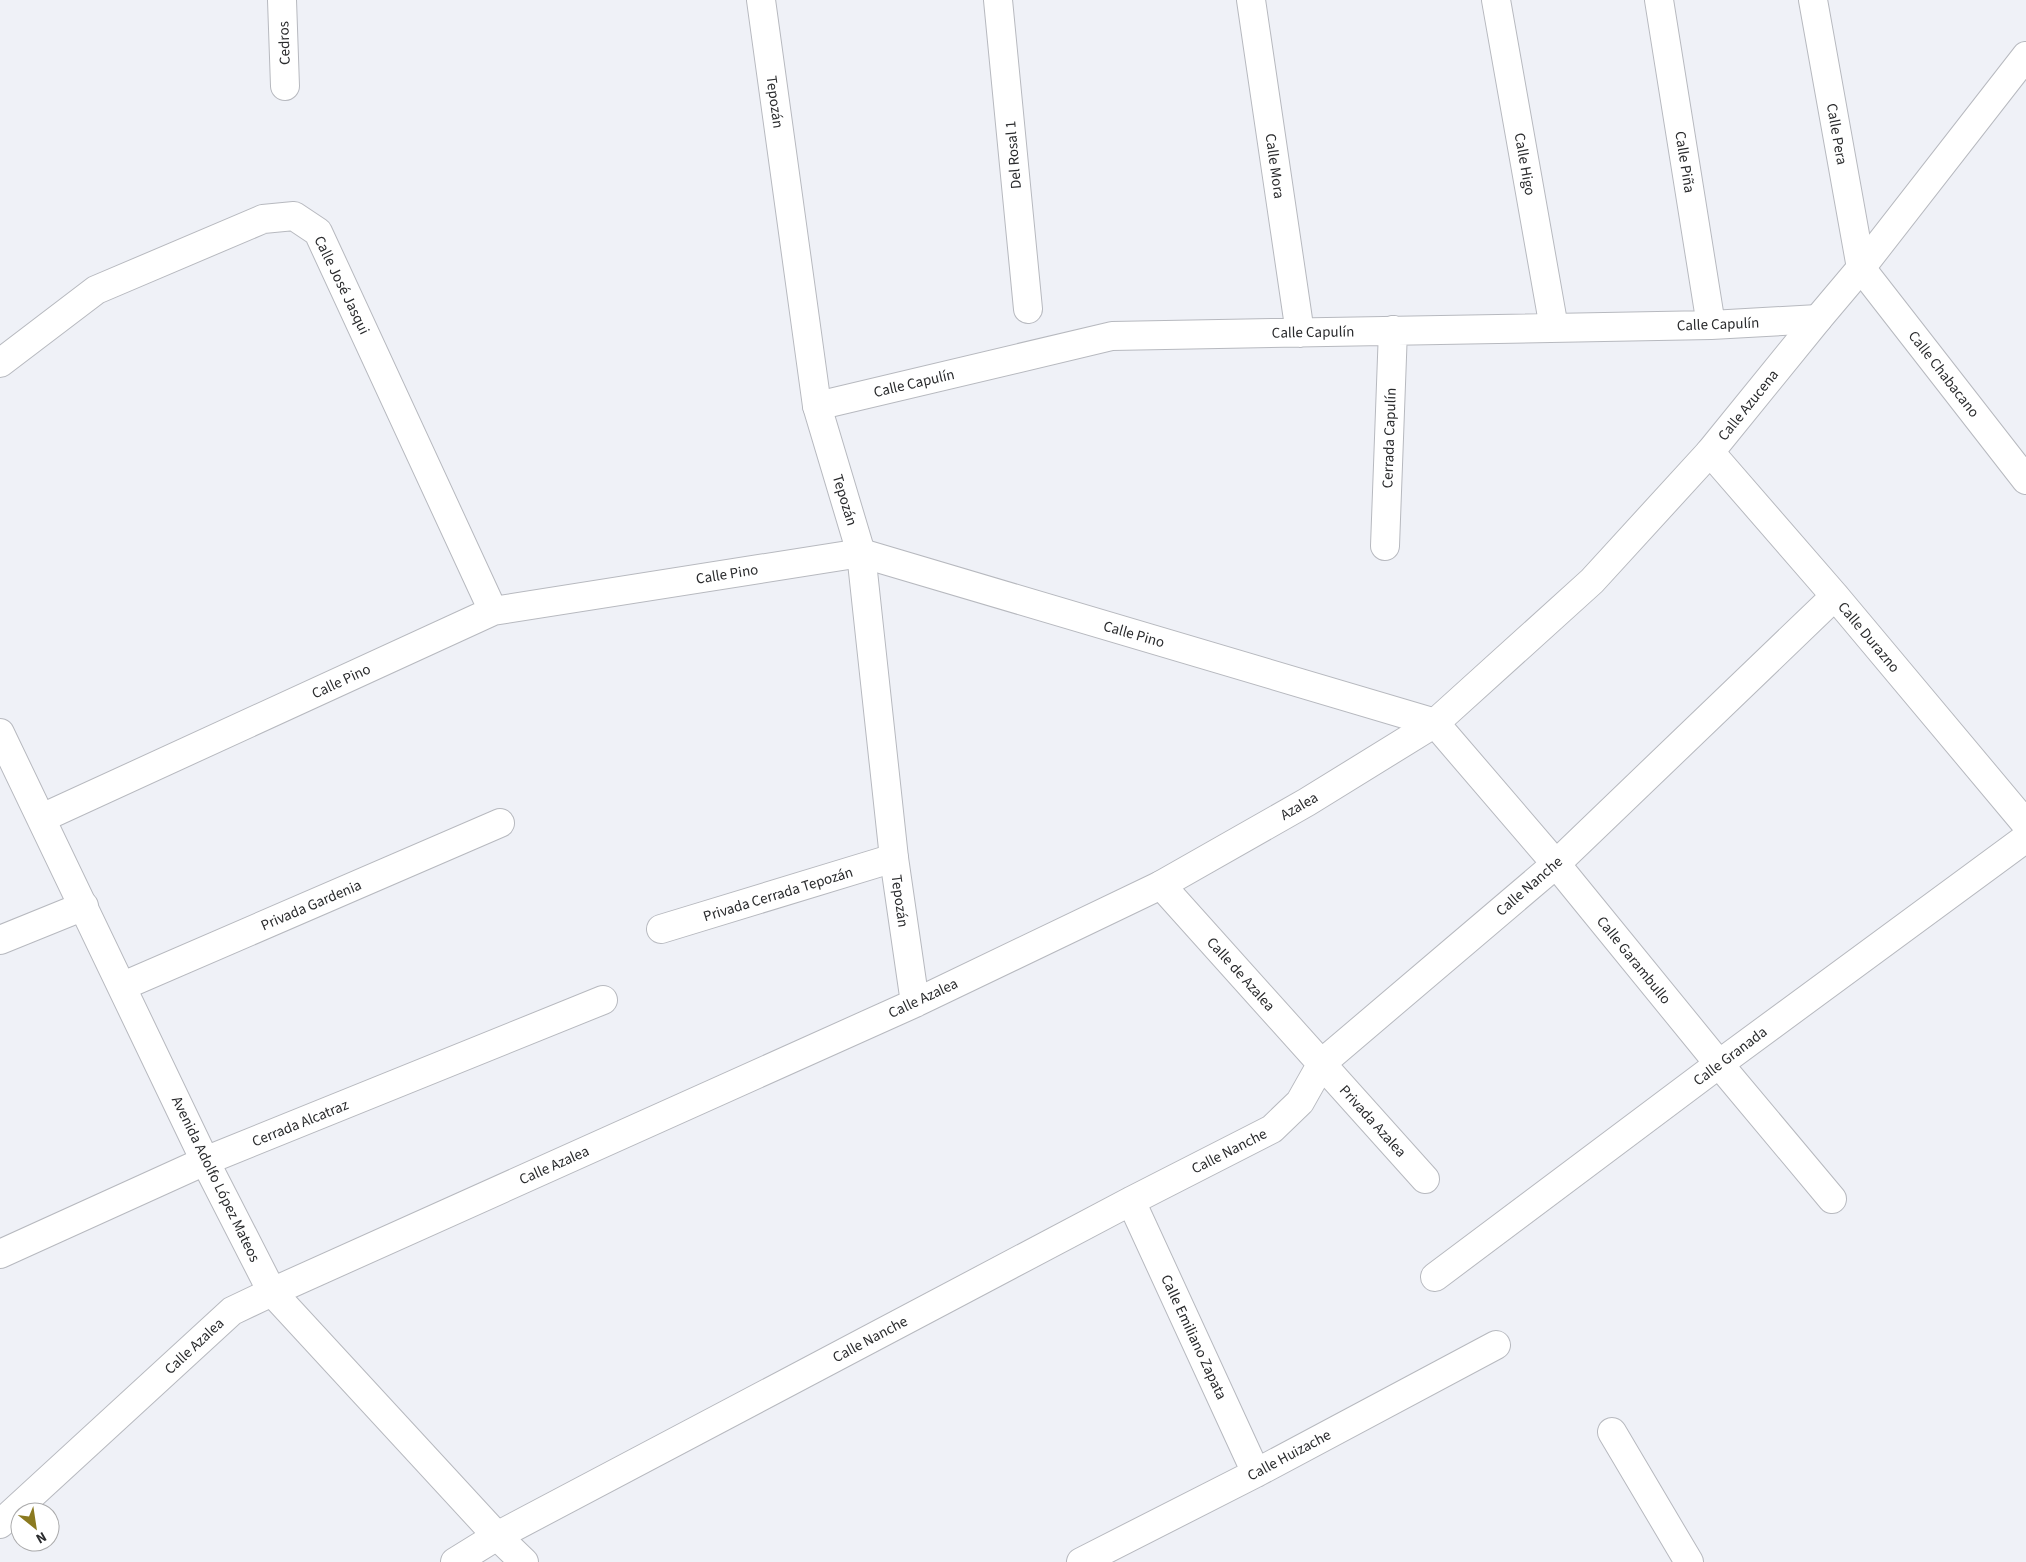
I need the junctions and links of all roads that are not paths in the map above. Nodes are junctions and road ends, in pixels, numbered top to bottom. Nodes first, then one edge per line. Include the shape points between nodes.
1 (282, 0) edge
2 (762, 0) edge
3 (998, 0) edge
4 (1251, 0) edge
5 (1496, 0) edge
6 (1658, 0) edge
7 (1813, 0) edge
8 (2026, 56) edge
9 (285, 86) dead end
10 (1861, 268) junction
11 (1028, 309) dead end
12 (1818, 319) junction
13 (1711, 325) junction
14 (1554, 328) junction
15 (1393, 330) junction
16 (1300, 332) junction
17 (0, 363) edge
18 (817, 406) junction
19 (1710, 452) junction
20 (2026, 480) edge
21 (1385, 546) dead end
22 (861, 553) junction
23 (1835, 596) junction
24 (493, 611) junction
25 (1435, 723) junction
26 (0, 733) edge
27 (42, 818) junction
28 (500, 823) dead end
29 (2026, 824) edge
30 (2026, 838) edge
31 (894, 858) junction
32 (1556, 864) junction
33 (1161, 885) junction
34 (84, 906) junction
35 (661, 929) dead end
36 (0, 940) edge
37 (123, 986) junction
38 (603, 1000) dead end
39 (915, 1002) junction
40 (1322, 1063) junction
41 (1718, 1064) junction
42 (205, 1161) junction
43 (1425, 1179) dead end
44 (1832, 1199) dead end
45 (1131, 1201) junction
46 (0, 1254) edge
47 (1435, 1277) dead end
48 (272, 1292) junction
49 (1496, 1345) dead end
50 (1612, 1432) dead end
51 (1256, 1473) junction
52 (0, 1524) edge
53 (497, 1536) junction
54 (455, 1562) edge
55 (524, 1562) edge
56 (1081, 1562) edge
57 (1688, 1562) edge

1 - 9 street, Cedros
2 - 18 street, Tepozán
3 - 11 street, Del Rosal 1
4 - 16 street, Calle Mora
5 - 14 street, Calle Higo
6 - 13 street, Calle Piña
7 - 10 street, Calle Pera
8 - 10 street, Calle Azucena
10 - 12 street, Calle Azucena
10 - 20 street, Calle Chabacano
12 - 13 street, Calle Capulín
12 - 19 street, Calle Azucena
13 - 14 street, Calle Capulín
14 - 15 street, Calle Capulín
15 - 16 street, Calle Capulín
15 - 21 street, Cerrada Capulín
16 - 18 street, Calle Capulín via 1112,336
17 - 24 street, Calle José Jasqui via 96,290 263,219 294,216 318,232
18 - 22 street, Tepozán
19 - 23 street, Calle Durazno
19 - 25 street, Calle Azucena via 1592,581
22 - 24 street, Calle Pino
22 - 25 street, Calle Pino
22 - 31 street, Tepozán
23 - 29 street, Calle Durazno
23 - 32 street, Calle Nanche
24 - 27 street, Calle Pino
25 - 32 street, Calle Garambullo
25 - 33 street, Azalea via 1307,802
26 - 27 street, Avenida Adolfo López Mateos
27 - 34 street, Avenida Adolfo López Mateos
28 - 37 street, Privada Gardenia
30 - 41 street, Calle Granada
31 - 35 street, Privada Cerrada Tepozán
31 - 39 street, Tepozán
32 - 40 street, Calle Nanche
32 - 41 street, Calle Garambullo
33 - 39 street, Calle Azalea
33 - 40 street, Calle de Azalea
34 - 36 street
34 - 37 street, Avenida Adolfo López Mateos
37 - 42 street, Avenida Adolfo López Mateos
38 - 42 street, Cerrada Alcatraz
39 - 48 street, Calle Azalea
40 - 43 street, Privada Azalea
40 - 45 street, Calle Nanche via 1300,1102 1272,1129
41 - 44 street, Calle Garambullo
41 - 47 street, Calle Granada
42 - 46 street, Cerrada Alcatraz
42 - 48 street, Avenida Adolfo López Mateos
45 - 51 street, Calle Emiliano Zapata
45 - 53 street, Calle Nanche
48 - 52 street, Calle Azalea via 232,1311
48 - 53 street, Avenida Adolfo López Mateos
49 - 51 street, Calle Huizache
50 - 57 street
51 - 56 street, Calle Huizache
53 - 54 street, Calle Nanche
53 - 55 street, Avenida Adolfo López Mateos

